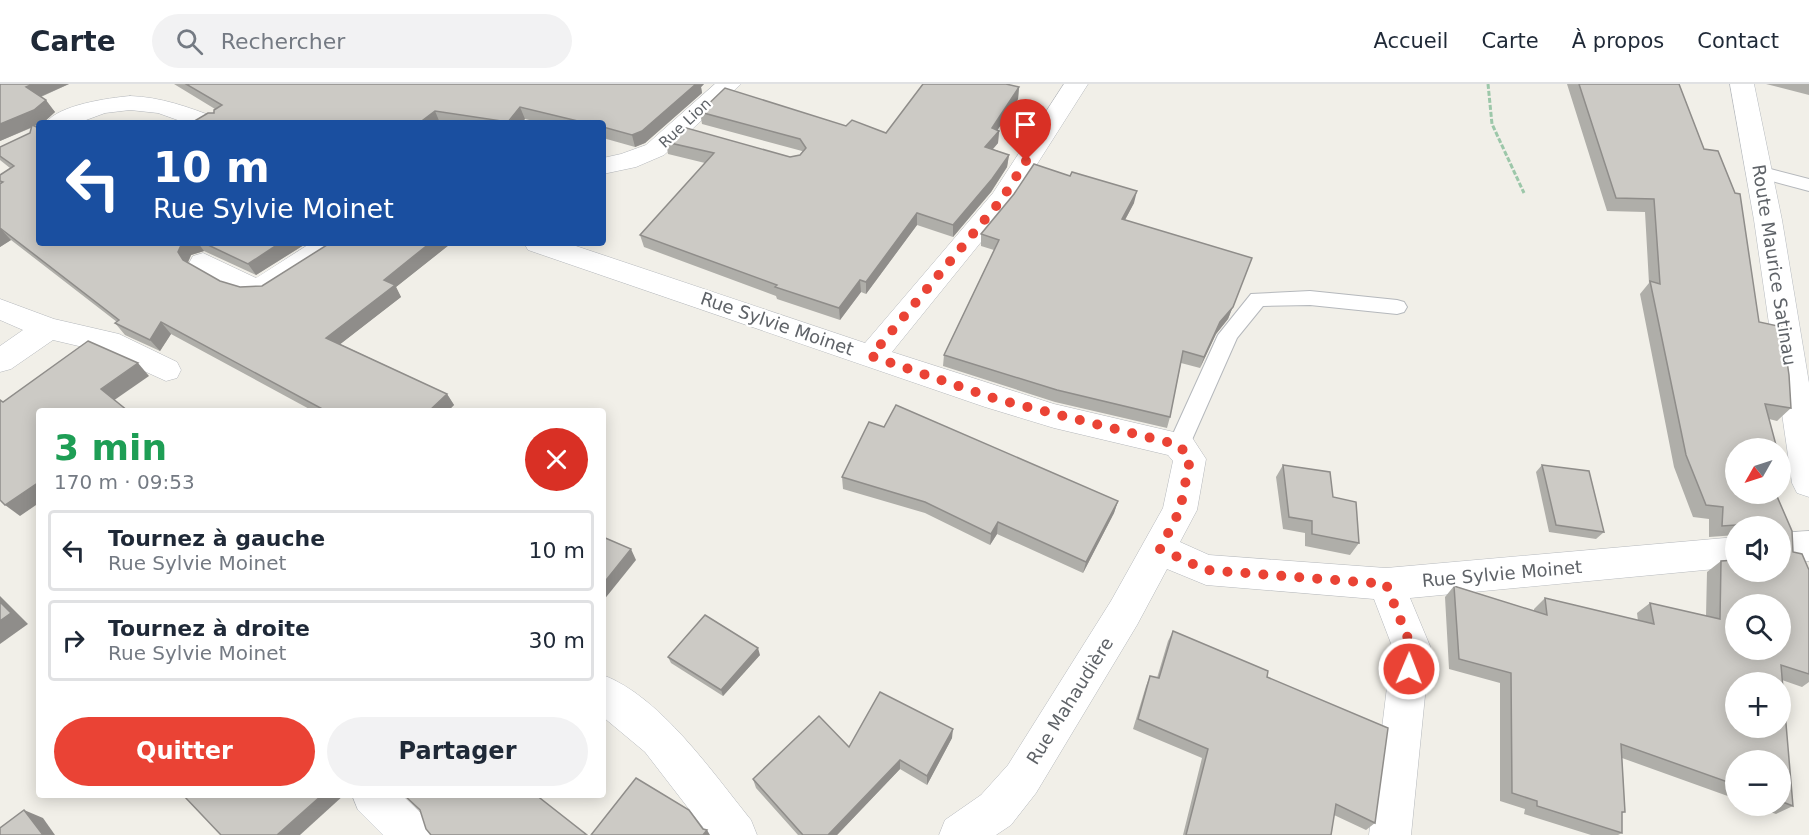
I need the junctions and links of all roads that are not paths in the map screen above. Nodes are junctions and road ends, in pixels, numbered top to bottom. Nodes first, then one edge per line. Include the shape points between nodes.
1 (729, 84) edge
2 (1076, 84) edge
3 (1742, 84) edge
4 (65, 120) edge
5 (199, 120) edge
6 (606, 165) edge
7 (1759, 172) junction
8 (1809, 185) edge
9 (326, 246) edge
10 (547, 246) edge
11 (203, 263) dead end
12 (1397, 307) dead end
13 (0, 309) edge
14 (48, 328) junction
15 (871, 356) junction
16 (0, 360) edge
17 (166, 370) dead end
18 (1805, 431) edge
19 (1179, 445) junction
20 (1809, 483) edge
21 (1809, 546) edge
22 (1791, 547) edge
23 (1160, 549) junction
24 (1725, 553) edge
25 (1386, 584) junction
26 (606, 695) edge
27 (376, 798) edge
28 (413, 835) edge
29 (736, 835) edge
30 (960, 835) edge
31 (1390, 835) edge

1 - 6 street, Rue Lion via 692,131 655,150
2 - 15 street via 1002,199
3 - 7 street, Route Maurice Satinau
4 - 5 street via 95,108 138,103
7 - 8 lane
7 - 18 street, Route Maurice Satinau
9 - 11 street via 260,289
10 - 15 street, Rue Sylvie Moinet
12 - 19 lane via 1310,298 1258,298 1228,335
13 - 14 street
14 - 16 street
14 - 17 street via 108,342
15 - 19 street, Rue Sylvie Moinet via 996,399
18 - 20 street, Route Maurice Satinau
19 - 23 street via 1190,459 1180,510
21 - 22 street
23 - 25 street, Rue Sylvie Moinet via 1206,570
23 - 30 street, Rue Mahaudière via 1022,779 996,810
24 - 25 street, Rue Sylvie Moinet
25 - 31 street via 1411,646
26 - 29 street via 659,738
27 - 28 street

